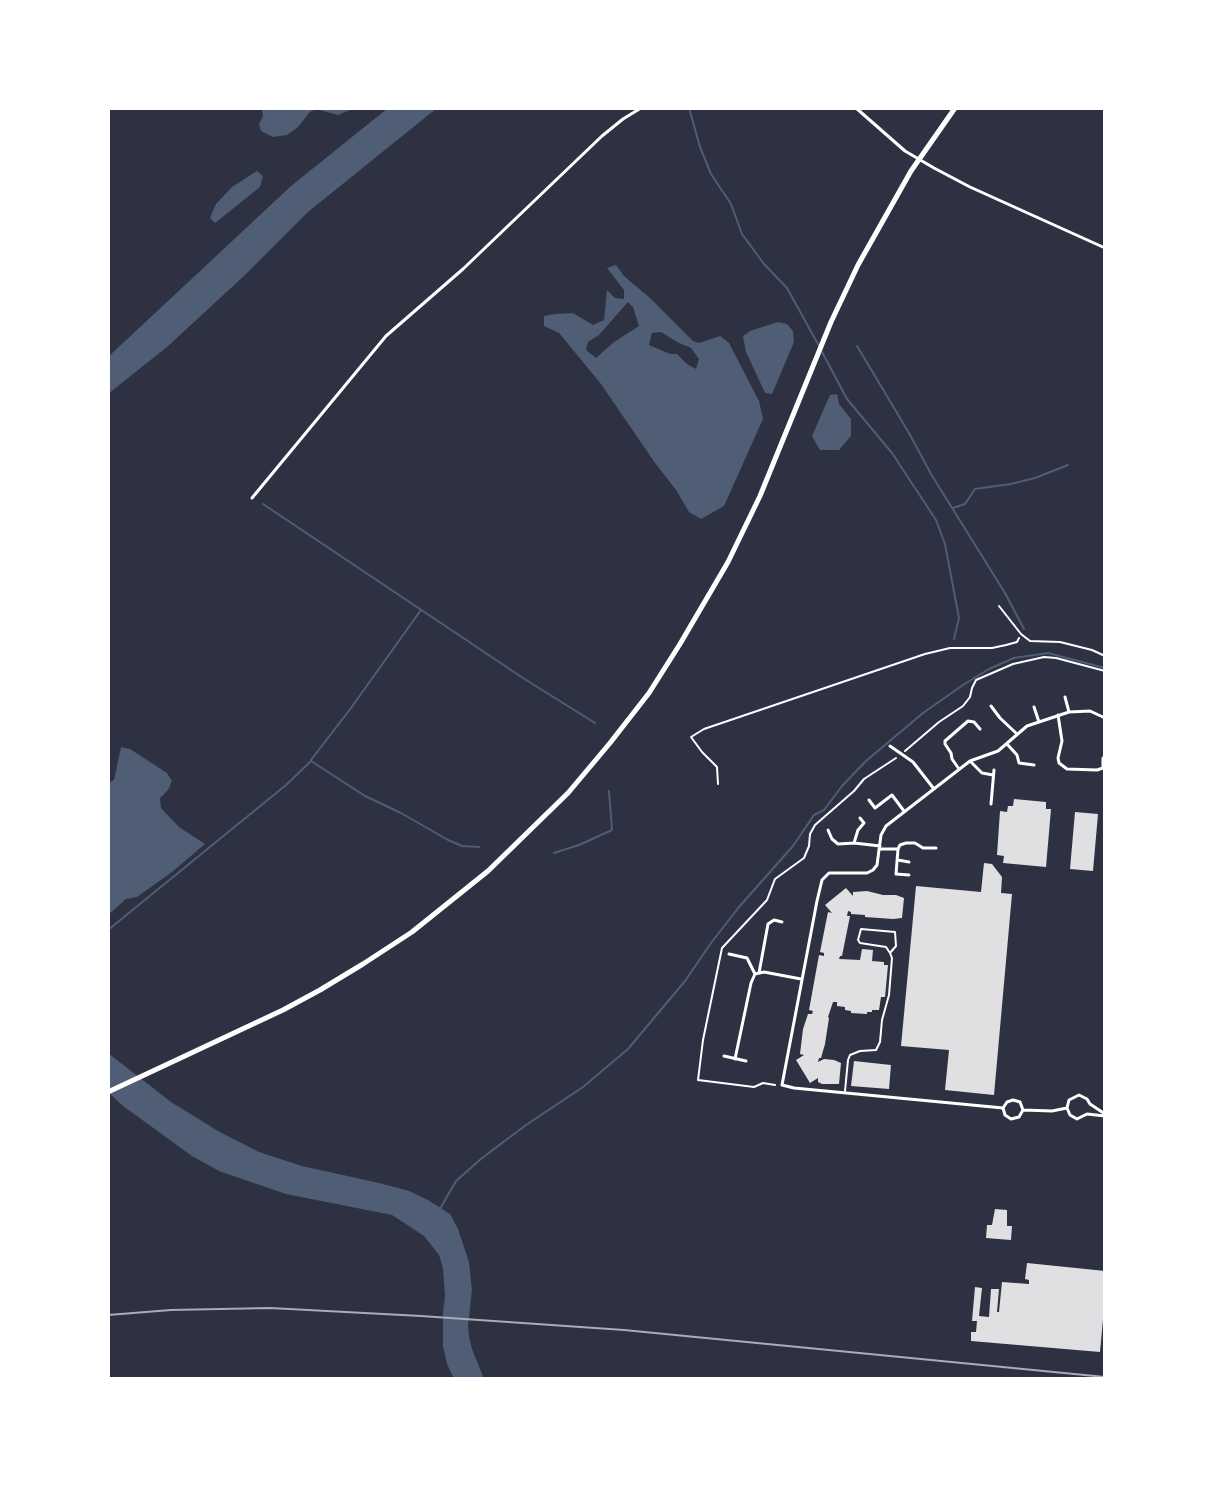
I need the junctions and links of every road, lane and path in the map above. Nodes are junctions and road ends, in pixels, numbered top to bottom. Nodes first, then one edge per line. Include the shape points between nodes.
1 (641, 108) edge
2 (856, 108) edge
3 (955, 108) edge
4 (1105, 248) edge
5 (252, 498) dead end
6 (999, 606) dead end
7 (1021, 634) junction
8 (1105, 656) edge
9 (1105, 671) edge
10 (1065, 697) dead end
11 (991, 706) dead end
12 (1034, 707) dead end
13 (1069, 712) junction
14 (1058, 715) junction
15 (1105, 718) edge
16 (1039, 722) junction
17 (980, 729) dead end
18 (1017, 734) junction
19 (1007, 744) junction
20 (890, 746) dead end
21 (903, 753) junction
22 (1103, 758) edge
23 (970, 761) junction
24 (1034, 765) dead end
25 (959, 769) junction
26 (718, 784) dead end
27 (934, 789) junction
28 (869, 800) dead end
29 (991, 804) dead end
30 (905, 811) junction
31 (860, 818) dead end
32 (828, 830) dead end
33 (854, 843) junction
34 (880, 847) junction
35 (936, 848) dead end
36 (898, 849) junction
37 (898, 860) junction
38 (909, 862) dead end
39 (909, 875) dead end
40 (782, 922) dead end
41 (890, 953) junction
42 (729, 954) dead end
43 (757, 973) junction
44 (801, 979) junction
45 (724, 1056) dead end
46 (735, 1059) junction
47 (746, 1061) dead end
48 (782, 1085) junction
49 (108, 1092) edge
50 (845, 1093) junction
51 (1090, 1104) junction
52 (1003, 1108) junction
53 (1067, 1108) junction
54 (1023, 1110) junction
55 (1087, 1114) junction
56 (1105, 1115) edge

1 - 5 street via 602,136 386,336
2 - 4 street via 905,151 934,168
3 - 49 highway via 911,171 858,265 728,562 649,693 568,793 488,871 400,940 283,1010
6 - 7 lane
7 - 8 lane via 1030,641 1060,642
7 - 26 path via 1017,642 992,648 925,654 704,729 691,737 717,767
9 - 21 path via 1044,657 1013,664 976,680 963,706
10 - 13 street
11 - 18 street
12 - 16 street
13 - 14 street
13 - 15 street via 1090,711
14 - 16 street
14 - 22 street via 1059,763 1067,769 1097,770 1103,768
16 - 18 street
17 - 25 street via 968,721 945,741
18 - 19 street
19 - 23 street
19 - 24 street via 1019,763
20 - 21 street
21 - 27 street
21 - 48 path via 864,779 815,825 804,858 775,879 767,900 722,948 698,1080
23 - 25 street
23 - 29 street via 982,773 994,773
25 - 27 street
27 - 30 street
28 - 30 street via 875,808 892,795
30 - 34 street via 882,830
31 - 33 street via 864,823
32 - 33 street via 838,844
33 - 34 street
34 - 36 street
34 - 44 street via 873,870 833,872 822,880
35 - 36 street via 906,843
36 - 37 street
37 - 38 street
37 - 39 street via 896,874
40 - 43 street via 768,924
41 - 41 lane via 886,947 860,943 861,929 895,932 896,946
41 - 50 lane via 880,1042 876,1050 850,1055
42 - 43 street via 747,958
43 - 44 street
43 - 46 street
44 - 48 street
45 - 46 street
46 - 47 street
48 - 50 street
50 - 52 street
51 - 53 street via 1075,1096
51 - 55 street
51 - 56 street
52 - 54 street via 1013,1100
52 - 54 street via 1011,1119
53 - 54 street
53 - 55 street via 1073,1118
55 - 56 street

